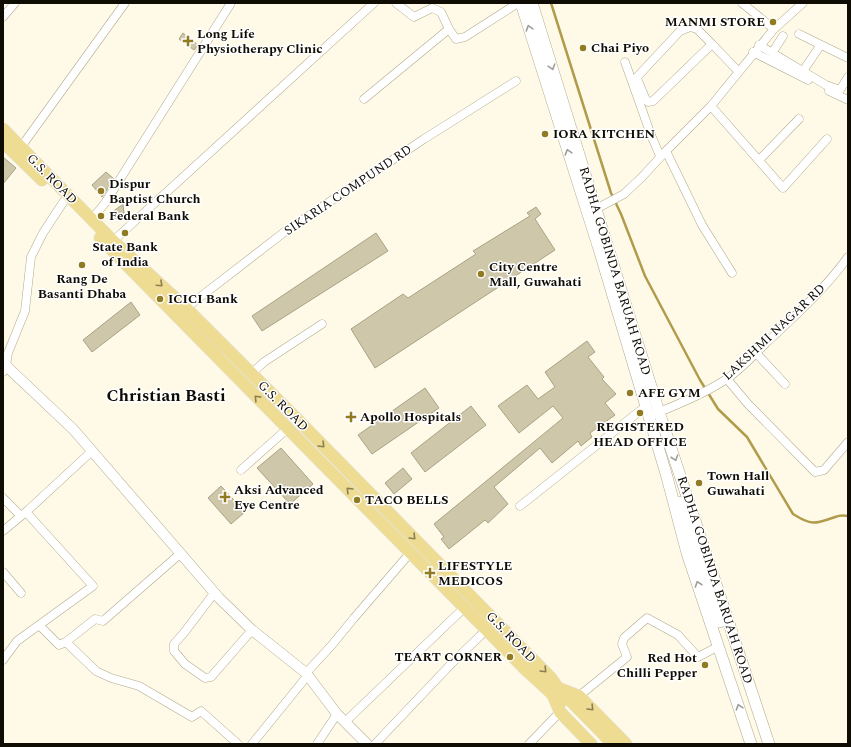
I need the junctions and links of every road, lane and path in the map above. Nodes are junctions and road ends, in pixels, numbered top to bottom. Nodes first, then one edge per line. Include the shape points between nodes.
1 (15, 3) edge
2 (126, 3) edge
3 (231, 3) edge
4 (374, 3) edge
5 (396, 3) edge
6 (518, 3) edge
7 (521, 3) edge
8 (532, 3) edge
9 (742, 3) edge
10 (803, 3) edge
11 (3, 17) edge
12 (774, 29) junction
13 (449, 30) junction
14 (799, 34) dead end
15 (783, 36) dead end
16 (712, 44) junction
17 (759, 45) junction
18 (820, 46) junction
19 (753, 52) junction
20 (772, 53) junction
21 (848, 58) edge
22 (625, 62) dead end
23 (738, 71) junction
24 (803, 71) junction
25 (848, 77) edge
26 (516, 81) dead end
27 (364, 100) dead end
28 (848, 100) edge
29 (711, 106) junction
30 (799, 119) dead end
31 (3, 129) edge
32 (827, 139) dead end
33 (3, 142) edge
34 (21, 147) junction
35 (663, 154) junction
36 (759, 160) junction
37 (64, 202) junction
38 (596, 209) junction
39 (92, 219) junction
40 (113, 241) junction
41 (848, 257) edge
42 (732, 272) dead end
43 (186, 308) junction
44 (322, 324) dead end
45 (756, 353) junction
46 (4, 367) edge
47 (251, 374) junction
48 (727, 379) junction
49 (785, 384) dead end
50 (651, 411) junction
51 (288, 429) junction
52 (847, 447) edge
53 (92, 451) junction
54 (242, 470) dead end
55 (682, 481) junction
56 (669, 484) junction
57 (3, 498) edge
58 (520, 506) dead end
59 (684, 512) junction
60 (24, 514) junction
61 (3, 531) edge
62 (411, 552) junction
63 (181, 553) junction
64 (3, 572) edge
65 (215, 592) junction
66 (21, 593) dead end
67 (465, 607) junction
68 (40, 626) junction
69 (486, 629) junction
70 (252, 630) junction
71 (66, 642) junction
72 (719, 646) junction
73 (3, 660) edge
74 (307, 674) junction
75 (555, 690) junction
76 (569, 704) junction
77 (341, 718) junction
78 (238, 744) edge
79 (252, 744) edge
80 (317, 744) edge
81 (367, 744) edge
82 (375, 744) edge
83 (529, 744) edge
84 (591, 744) edge
85 (602, 744) edge
86 (612, 744) edge
87 (626, 744) edge
88 (751, 744) edge
89 (762, 744) edge
90 (769, 744) edge

1 - 11 street
2 - 34 street
3 - 39 street via 105,203
4 - 40 street
5 - 13 street via 414,17 432,8 441,12
6 - 13 street via 466,37 456,39
50 -> 7 main road, RADHA GOBINDA BARUAH ROAD
8 -> 38 main road, RADHA GOBINDA BARUAH ROAD
9 - 12 street
10 - 12 street
12 - 17 street
13 - 27 street
14 - 18 street
15 - 20 street
16 - 16 street via 653,101 646,100 637,77 680,31 690,27 697,29
16 - 23 street
17 - 19 street
17 - 20 street
18 - 21 street
18 - 24 street
19 - 23 street
19 - 28 street
20 - 24 street
22 - 35 street via 651,135
23 - 29 street
24 - 25 street via 836,90 842,88
26 - 43 street, SIKARIA COMPUND RD via 287,230
29 - 35 street
29 - 36 street
30 - 36 street
31 - 34 main road, G.S. ROAD
32 - 36 street via 783,188
33 - 37 main road, G.S. ROAD
34 - 39 main road, G.S. ROAD
35 - 38 street via 624,194
35 - 42 street via 702,225
37 - 46 street via 43,233 31,257 24,311
51 -> 37 main road, G.S. ROAD
38 - 50 main road, RADHA GOBINDA BARUAH ROAD
39 - 40 main road, G.S. ROAD
40 -> 43 main road, G.S. ROAD
41 - 45 street, LAKSHMI NAGAR RD via 836,273
43 - 47 main road, G.S. ROAD
44 - 47 street via 264,362
45 - 48 street, LAKSHMI NAGAR RD
45 - 49 street
46 - 53 street via 73,429
47 -> 75 main road, G.S. ROAD via 551,678
48 - 50 street, LAKSHMI NAGAR RD via 702,393
48 - 52 street via 814,472 824,470
50 -> 55 main road, RADHA GOBINDA BARUAH ROAD
50 - 56 main road, RADHA GOBINDA BARUAH ROAD
50 - 58 street, LAKSHMI NAGAR RD
51 - 54 street
62 -> 51 main road, G.S. ROAD
53 - 60 street
53 - 63 street
55 - 59 main road
55 - 90 main road, RADHA GOBINDA BARUAH ROAD
56 - 59 main road
72 -> 56 main road, RADHA GOBINDA BARUAH ROAD via 687,553
57 - 60 street
59 - 89 main road
60 - 61 street
60 - 68 street via 93,586
62 - 67 main road, G.S. ROAD
62 - 74 street
63 - 65 street
63 - 71 street via 103,621 95,619
64 - 66 street
65 - 70 street
65 - 70 street via 174,644 174,652 185,664 205,678 211,677
67 - 69 main road, G.S. ROAD
67 - 77 street
68 - 71 street via 59,645
68 - 73 street via 18,641
69 - 75 main road, G.S. ROAD via 543,686
69 - 82 street
70 - 74 street
71 - 78 street via 96,671 139,686 192,717 201,711
72 - 76 street via 698,657 678,635 647,618 624,638 622,644 627,657
88 -> 72 main road, RADHA GOBINDA BARUAH ROAD
74 - 77 street
74 - 79 street
75 - 76 main road
75 - 76 main road
76 - 83 street
76 - 84 main road
76 - 85 main road
76 - 86 main road
76 -> 87 main road
77 - 80 street
77 - 81 street

